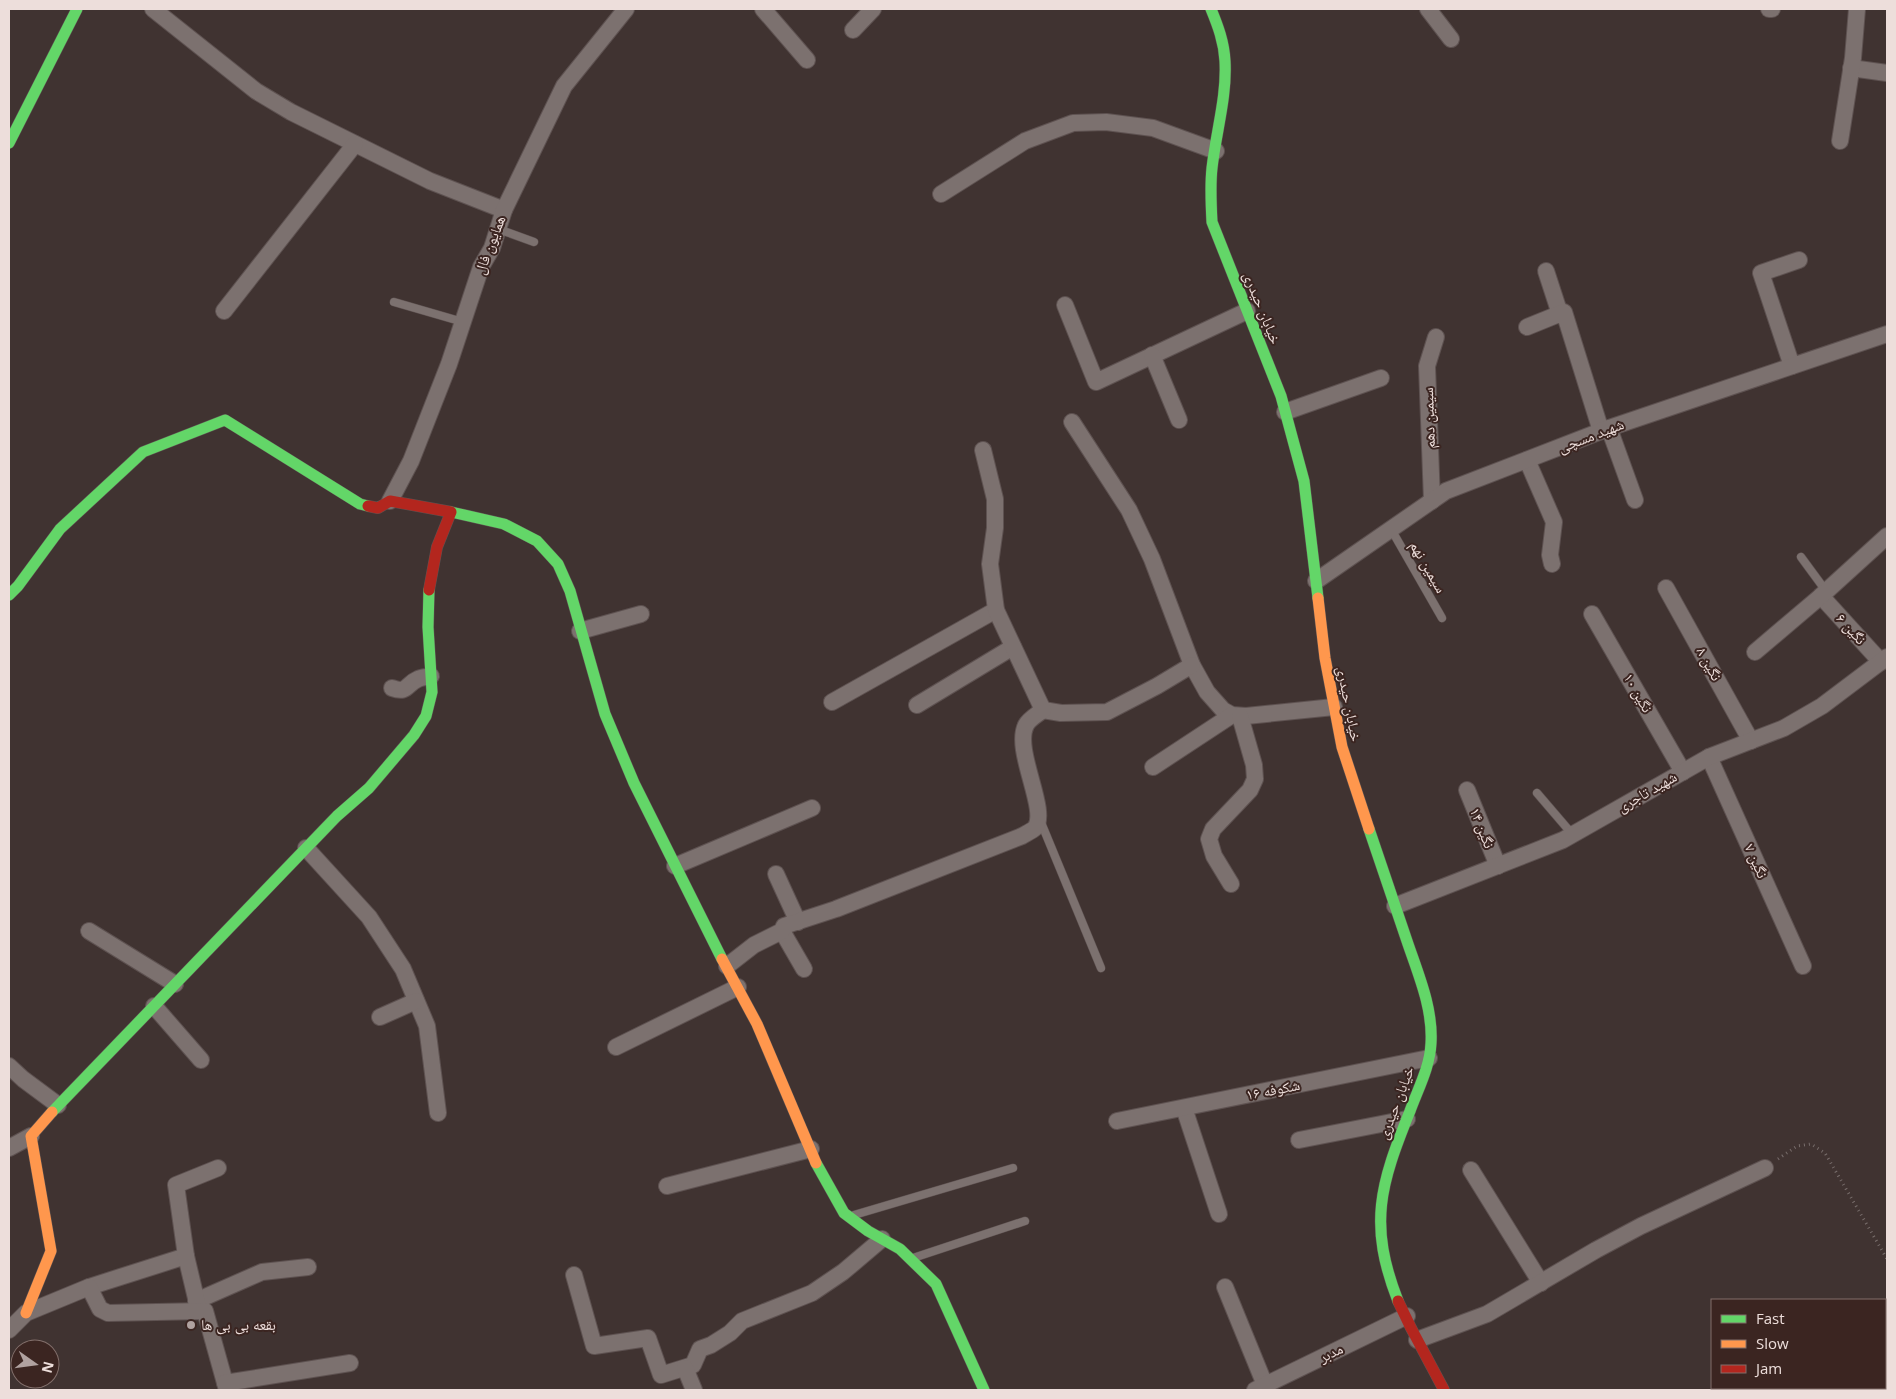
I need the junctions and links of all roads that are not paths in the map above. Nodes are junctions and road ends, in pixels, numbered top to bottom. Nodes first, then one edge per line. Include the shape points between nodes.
1 (77, 9) edge
2 (153, 9) edge
3 (626, 9) edge
4 (762, 9) edge
5 (873, 9) edge
6 (1212, 9) edge
7 (1428, 9) edge
8 (1857, 9) edge
9 (853, 30) dead end
10 (1451, 39) dead end
11 (807, 60) dead end
12 (1851, 68) junction
13 (1887, 73) edge
14 (1840, 141) dead end
15 (9, 143) edge
16 (355, 144) junction
17 (1216, 151) junction
18 (941, 194) dead end
19 (504, 210) junction
20 (498, 230) junction
21 (534, 242) dead end
22 (1799, 260) dead end
23 (1546, 271) dead end
24 (394, 302) dead end
25 (1066, 305) dead end
26 (224, 311) dead end
27 (1247, 311) junction
28 (1560, 314) junction
29 (463, 322) junction
30 (1527, 327) dead end
31 (1887, 334) edge
32 (1436, 337) dead end
33 (1152, 355) junction
34 (1792, 366) junction
35 (1381, 378) dead end
36 (1286, 412) junction
37 (1179, 420) dead end
38 (1072, 422) dead end
39 (1605, 430) junction
40 (983, 450) dead end
41 (1527, 460) junction
42 (390, 500) junction
43 (1635, 500) dead end
44 (1432, 501) junction
45 (451, 512) junction
46 (1391, 529) junction
47 (1887, 536) edge
48 (1801, 557) dead end
49 (1552, 564) dead end
50 (1316, 581) junction
51 (1666, 588) dead end
52 (1823, 594) junction
53 (9, 595) edge
54 (996, 610) junction
55 (641, 614) dead end
56 (1592, 614) dead end
57 (1442, 618) dead end
58 (580, 631) junction
59 (1013, 646) junction
60 (1754, 652) dead end
61 (1884, 659) edge
62 (1192, 665) junction
63 (431, 676) junction
64 (392, 688) dead end
65 (832, 702) dead end
66 (917, 704) dead end
67 (1334, 707) junction
68 (1043, 710) junction
69 (1236, 715) junction
70 (1751, 741) junction
71 (1709, 757) junction
72 (1153, 767) dead end
73 (1683, 772) junction
74 (1467, 790) dead end
75 (1537, 793) dead end
76 (812, 808) dead end
77 (1039, 816) junction
78 (1573, 835) junction
79 (306, 848) junction
80 (675, 866) junction
81 (1498, 866) junction
82 (776, 874) dead end
83 (1231, 884) dead end
84 (1395, 906) junction
85 (798, 922) junction
86 (89, 931) dead end
87 (782, 931) junction
88 (727, 966) junction
89 (1803, 966) dead end
90 (1101, 968) dead end
91 (804, 969) dead end
92 (175, 984) junction
93 (738, 987) junction
94 (416, 1001) junction
95 (154, 1006) junction
96 (380, 1018) dead end
97 (616, 1047) dead end
98 (1429, 1058) junction
99 (201, 1060) dead end
100 (9, 1066) edge
101 (58, 1105) junction
102 (1184, 1108) junction
103 (438, 1113) dead end
104 (1407, 1119) junction
105 (1117, 1121) dead end
106 (31, 1136) junction
107 (1298, 1140) dead end
108 (9, 1148) edge
109 (811, 1149) junction
110 (218, 1168) dead end
111 (1013, 1168) dead end
112 (1765, 1168) road end
113 (1471, 1170) dead end
114 (667, 1186) dead end
115 (1219, 1214) dead end
116 (849, 1217) junction
117 (1025, 1221) dead end
118 (882, 1239) junction
119 (186, 1256) junction
120 (910, 1259) junction
121 (308, 1268) dead end
122 (574, 1275) dead end
123 (1541, 1282) junction
124 (89, 1287) junction
125 (1225, 1287) dead end
126 (198, 1306) junction
127 (26, 1313) junction
128 (1407, 1316) junction
129 (9, 1330) edge
130 (1417, 1340) junction
131 (350, 1363) dead end
132 (685, 1368) junction
133 (226, 1387) edge
134 (1260, 1388) edge
135 (694, 1390) edge
136 (984, 1390) edge
137 (1444, 1390) edge

1 - 15 street
2 - 16 street via 256,91
3 - 19 street, همایون فال via 564,86
4 - 11 street
5 - 9 street
6 - 17 street, خیابان حیدری via 1220,26 1226,56
7 - 10 street
8 - 12 street
12 - 13 street
12 - 14 street
16 - 19 street via 430,181
16 - 26 street
17 - 18 street via 1153,128 1106,122 1073,123 1025,141
17 - 27 street, خیابان حیدری via 1210,196 1212,222
19 - 20 street, همایون فال
20 - 21 lane
20 - 29 street, همایون فال via 480,267
22 - 34 street via 1761,273
23 - 28 street
24 - 29 lane
25 - 33 street via 1096,382
27 - 33 street
27 - 36 street, خیابان حیدری
28 - 30 street
28 - 39 street via 1564,312
29 - 42 street, همایون فال via 411,462
31 - 34 street, شهید مسچی
32 - 44 street, سیمین دهم via 1427,366
33 - 37 street
34 - 39 street, شهید مسچی
35 - 36 street
36 - 50 street, خیابان حیدری via 1304,481
38 - 62 street via 1130,510
39 - 41 street, شهید مسچی
39 - 43 street
40 - 54 street via 995,499 990,564
41 - 44 street, شهید مسچی via 1446,491
41 - 49 street via 1554,522
42 - 45 street
42 - 53 street via 378,508 360,504 225,420 143,452 60,529
44 - 46 street, شهید مسچی
45 - 58 street via 504,524 537,541 558,564 570,592
45 - 63 street via 437,547 430,583
46 - 50 street, شهید مسچی
46 - 57 lane, سیمین نهم
47 - 52 street
48 - 52 lane
50 - 67 street, خیابان حیدری
51 - 70 street, نگین ۸
52 - 60 street
52 - 61 street, نگین ۶
54 - 59 street
54 - 65 street
55 - 58 street
56 - 73 street, نگین ۱۰
58 - 80 street via 605,714 634,783
59 - 66 street
59 - 68 street
61 - 70 street, شهید تاجری via 1822,706 1784,728
62 - 68 street via 1107,712
62 - 69 street via 1223,710
63 - 64 street via 418,679 406,689
63 - 79 street via 432,692 426,716 414,735 369,788
67 - 69 street via 1256,716
67 - 84 street, خیابان حیدری via 1342,747
68 - 77 street via 1027,723 1022,734
69 - 72 street
69 - 83 street via 1254,765 1255,779 1250,790 1213,829 1209,838 1214,856
70 - 71 street, شهید تاجری
71 - 73 street, شهید تاجری
71 - 89 street, نگین ۷
73 - 78 street, شهید تاجری
74 - 81 street, نگین ۱۴
75 - 78 lane
76 - 80 street
77 - 85 street via 1035,828 1022,836
77 - 90 lane
78 - 81 street, شهید تاجری
79 - 92 street
79 - 94 street via 368,917 404,969
80 - 88 street
81 - 84 street, شهید تاجری
82 - 85 street
84 - 98 street, خیابان حیدری via 1426,995 1431,1034
85 - 87 street via 784,926
86 - 92 street
87 - 88 street via 754,945
87 - 91 street
88 - 93 street
92 - 95 street
93 - 97 street
93 - 109 street
94 - 96 street
94 - 103 street via 427,1026
95 - 99 street
95 - 101 street
98 - 102 street, شکوفه ۱۶
98 - 104 street, خیابان حیدری
100 - 101 street
101 - 106 street
102 - 105 street, شکوفه ۱۶
102 - 115 street
104 - 107 street
104 - 128 street, خیابان حیدری via 1390,1162 1380,1215 1386,1264
106 - 108 street
106 - 127 street via 51,1251
109 - 114 street
109 - 116 street via 818,1167
110 - 119 street via 176,1185
111 - 116 lane
112 - 123 street via 1642,1226
113 - 123 street
116 - 118 street
117 - 120 lane
118 - 120 street
118 - 132 street via 843,1272 812,1292 742,1320 730,1333 700,1349 693,1365
119 - 124 street
119 - 126 street
120 - 136 street via 936,1284
121 - 126 street via 262,1272
122 - 132 street via 594,1346 648,1338 661,1375
123 - 130 street via 1487,1314
124 - 126 street via 100,1309 108,1313
124 - 127 street
125 - 134 street
126 - 133 street via 205,1311
127 - 129 street
128 - 130 street, خیابان حیدری
128 - 134 street, مدبر
130 - 137 street, خیابان حیدری
131 - 133 street
132 - 135 street

